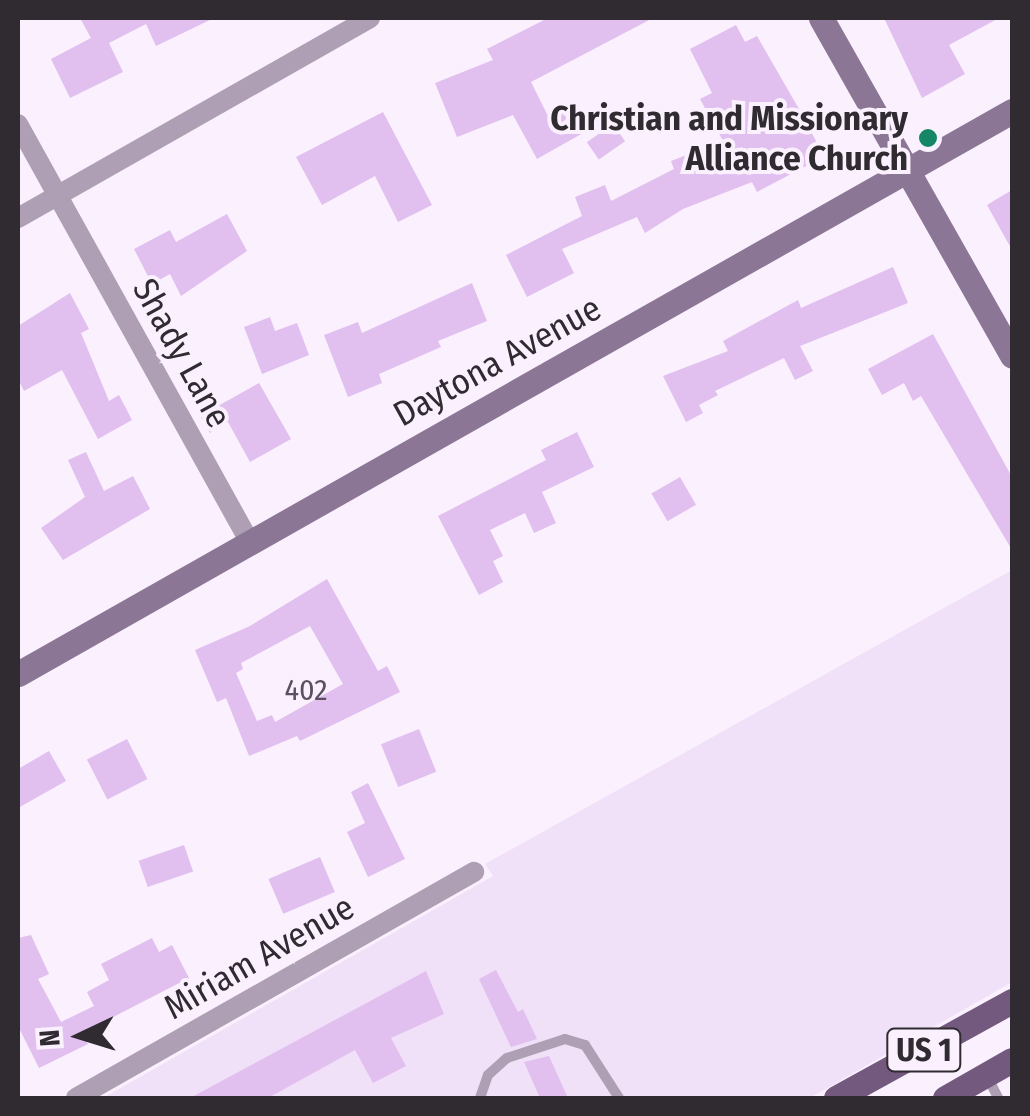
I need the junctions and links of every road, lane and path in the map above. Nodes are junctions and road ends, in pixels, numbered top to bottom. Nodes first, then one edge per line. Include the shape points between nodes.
1 (370, 18) edge
2 (820, 18) edge
3 (1012, 111) edge
4 (18, 124) edge
5 (908, 170) junction
6 (58, 195) junction
7 (18, 218) edge
8 (1012, 356) edge
9 (249, 541) junction
10 (18, 674) edge
11 (474, 872) dead end
12 (1012, 1000) edge
13 (1012, 1060) edge
14 (992, 1087) edge
15 (76, 1098) edge
16 (480, 1098) edge
17 (619, 1098) edge
18 (836, 1098) edge
19 (945, 1098) edge

1 - 6 street
2 - 5 street
3 - 5 street, Daytona Avenue
4 - 6 street, Shady Lane
5 - 8 street
5 - 9 street, Daytona Avenue
6 - 7 street
6 - 9 street, Shady Lane
9 - 10 street, Daytona Avenue
11 - 15 street, Miriam Avenue
12 - 18 main road, US 1
13 - 14 main road, US 1
14 - 19 main road, US 1
16 - 17 lane via 496,1066 522,1050 565,1039 585,1045

